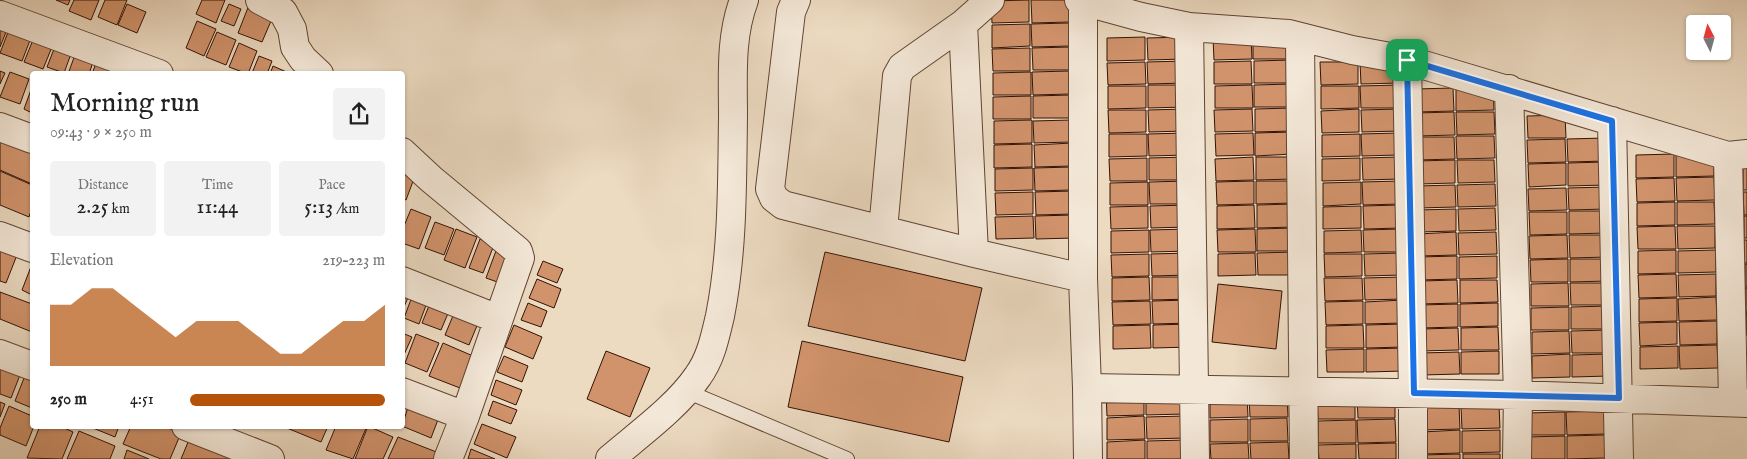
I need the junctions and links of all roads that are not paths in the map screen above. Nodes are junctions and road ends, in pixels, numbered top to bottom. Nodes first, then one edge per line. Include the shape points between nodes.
1 (260, 0) edge
2 (744, 0) edge
3 (796, 0) edge
4 (990, 0) edge
5 (1081, 0) edge
6 (0, 15) edge
7 (963, 24) junction
8 (1189, 27) junction
9 (1300, 38) junction
10 (1407, 60) junction
11 (151, 71) edge
12 (316, 71) edge
13 (1509, 89) junction
14 (1612, 121) junction
15 (0, 127) edge
16 (30, 138) edge
17 (405, 155) edge
18 (1737, 155) edge
19 (405, 169) edge
20 (431, 178) junction
21 (883, 230) junction
22 (0, 236) edge
23 (30, 240) edge
24 (974, 253) junction
25 (1082, 278) junction
26 (405, 282) edge
27 (498, 318) junction
28 (0, 354) edge
29 (30, 365) edge
30 (1087, 388) junction
31 (1194, 389) junction
32 (1304, 390) junction
33 (686, 391) junction
34 (405, 393) edge
35 (1414, 393) junction
36 (1518, 395) junction
37 (1619, 398) junction
38 (1740, 402) edge
39 (465, 416) junction
40 (194, 429) edge
41 (270, 459) edge
42 (448, 459) edge
43 (610, 459) edge
44 (847, 459) edge
45 (1088, 459) edge
46 (1195, 459) edge
47 (1304, 459) edge
48 (1412, 459) edge
49 (1517, 459) edge
50 (1619, 459) edge

1 - 12 street via 283,12 292,29 295,46
2 - 33 street via 736,24 734,53 732,204 724,293 709,357
3 - 21 street via 791,12 770,189 774,198 783,205
4 - 7 street
5 - 8 street
5 - 25 street
6 - 11 street
7 - 21 street via 902,67 897,76
7 - 24 street
8 - 9 street via 1289,34
8 - 31 street
9 - 10 street
9 - 32 street
10 - 13 street
10 - 35 street
13 - 14 street
13 - 36 street
14 - 18 street
14 - 37 street
15 - 16 street
17 - 20 street
18 - 38 street
19 - 20 street
20 - 27 street via 518,251 518,265
21 - 24 street
22 - 23 street
24 - 25 street
25 - 30 street
26 - 27 street
27 - 39 street
28 - 29 street
30 - 31 street
30 - 45 street
31 - 32 street
31 - 46 street
32 - 35 street
32 - 47 street
33 - 43 street
33 - 44 lane
34 - 39 street
35 - 36 street
35 - 48 street
36 - 37 street
36 - 49 street
37 - 38 street
37 - 50 street
39 - 42 street
40 - 41 street

